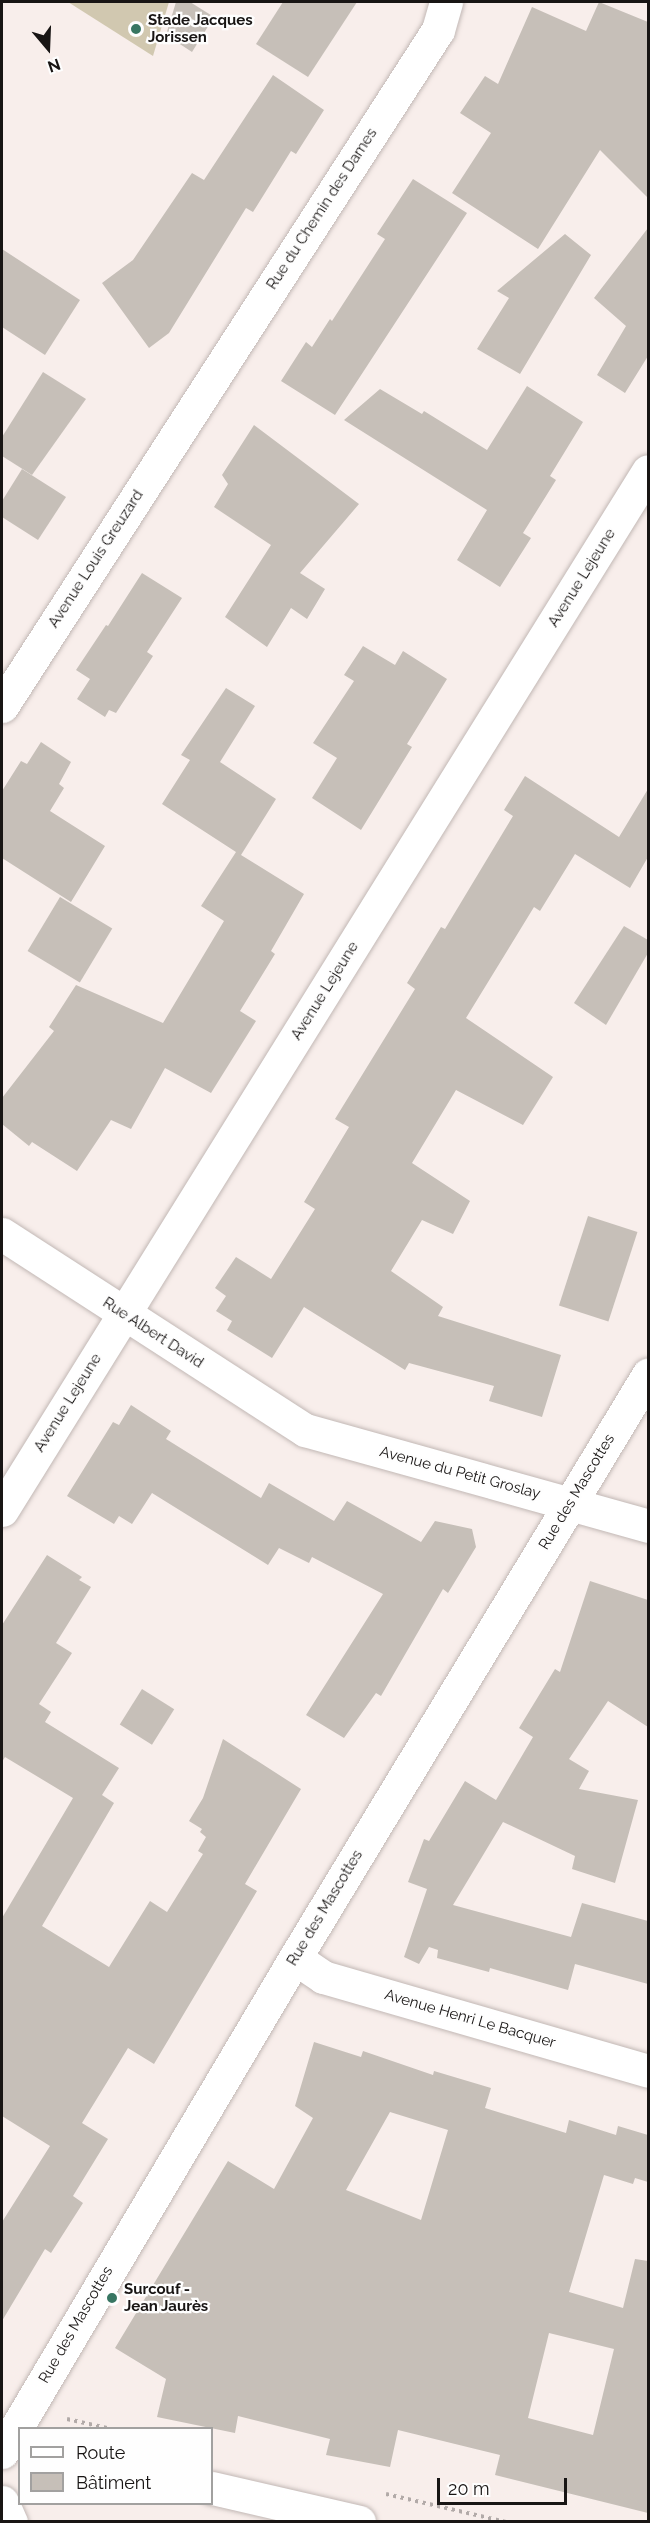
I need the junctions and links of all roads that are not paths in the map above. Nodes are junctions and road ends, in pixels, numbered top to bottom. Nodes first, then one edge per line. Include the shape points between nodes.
1 (446, 2) edge
2 (190, 412) joint
3 (648, 471) edge
4 (2, 706) edge
5 (2, 1234) edge
6 (124, 1314) junction
7 (648, 1375) edge
8 (305, 1430) joint
9 (571, 1503) junction
10 (2, 1510) edge
11 (648, 1526) edge
12 (295, 1958) junction
13 (648, 2071) edge
14 (7, 2445) edge
15 (213, 2488) edge
16 (2, 2502) edge
17 (10, 2522) edge
18 (359, 2522) edge

1 - 2 street, Rue du Chemin des Dames via 438,30
2 - 4 street, Avenue Louis Greuzard
3 - 6 street, Avenue Lejeune
5 - 6 street, Rue Albert David
6 - 8 street, Rue Albert David
6 - 10 street, Avenue Lejeune
7 - 9 street, Rue des Mascottes
8 - 9 street, Avenue du Petit Groslay
9 - 11 street, Avenue du Petit Groslay
9 - 12 street, Rue des Mascottes
12 - 13 street, Avenue Henri Le Bacquer via 323,1977
12 - 14 street, Rue des Mascottes
15 - 18 street
16 - 17 street

